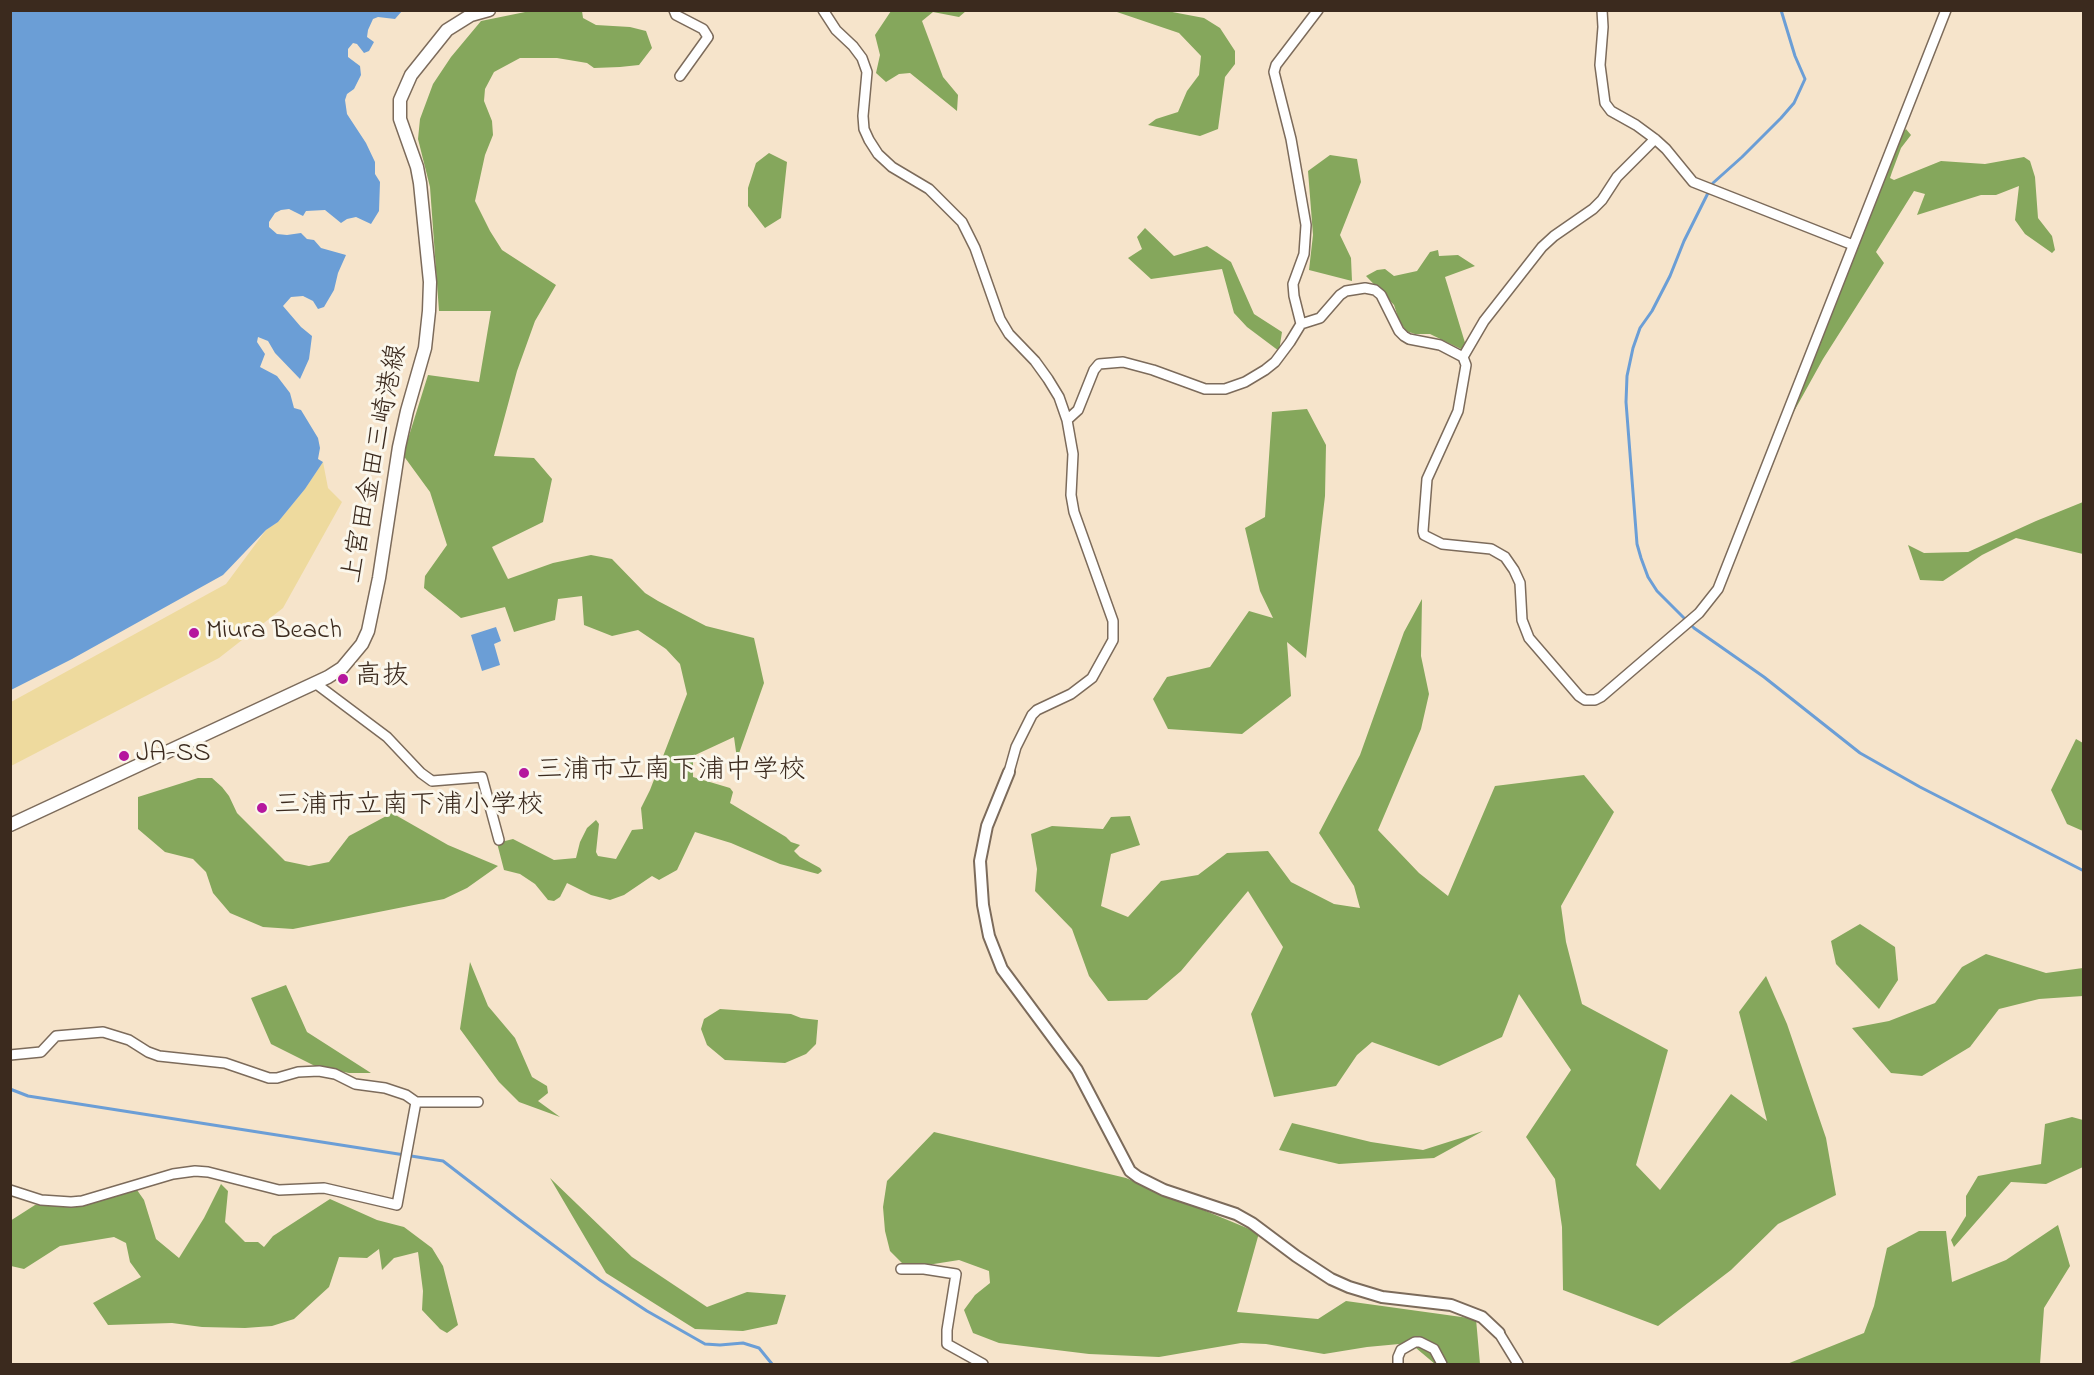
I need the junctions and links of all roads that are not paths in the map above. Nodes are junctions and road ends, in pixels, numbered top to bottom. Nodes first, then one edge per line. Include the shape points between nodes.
1 (489, 10) edge
2 (674, 10) edge
3 (823, 10) edge
4 (1318, 10) edge
5 (1602, 10) edge
6 (1946, 10) edge
7 (680, 76) dead end
8 (1655, 139) junction
9 (1853, 245) junction
10 (1301, 324) junction
11 (1463, 357) junction
12 (1067, 420) junction
13 (315, 683) junction
14 (1009, 772) joint
15 (10, 825) edge
16 (499, 840) dead end
17 (10, 1055) edge
18 (416, 1102) junction
19 (478, 1102) dead end
20 (10, 1190) edge
21 (901, 1269) dead end
22 (1499, 1333) joint
23 (983, 1365) edge
24 (1398, 1365) edge
25 (1442, 1365) edge
26 (1518, 1365) edge

1 - 13 main road, 上宮田金田三崎港線 via 447,30 411,75 400,100 400,119 420,183 430,282 425,348 399,447 368,631 342,668
2 - 7 street via 676,15 703,29 708,37
3 - 12 street via 862,58 867,72 863,116 869,140 891,167 929,189 962,222 1000,319 1048,379
4 - 10 street via 1274,72 1290,133 1305,225 1304,254 1293,284
5 - 8 street via 1600,65 1605,103
6 - 9 street
8 - 9 street via 1693,182
8 - 11 street via 1617,177 1593,209 1542,247 1484,321
9 - 11 street via 1718,589 1693,618 1595,700 1579,696 1529,638 1522,620 1520,583 1505,557 1491,549 1442,544 1424,535 1427,479 1458,411 1466,365
10 - 11 street via 1320,318 1346,291 1375,290 1404,336 1440,345
10 - 12 street via 1275,362 1245,382 1225,389 1205,389 1123,362 1099,364 1078,410
12 - 14 street via 1073,454 1074,512 1113,621 1113,640 1092,678 1032,715
13 - 15 main road, 上宮田金田三崎港線
13 - 16 street via 387,737 432,781 482,777
14 - 22 street via 987,826 980,861 989,936 1002,969 1077,1070 1130,1171 1164,1190 1236,1214 1348,1287 1382,1297 1451,1305 1482,1317
17 - 18 street via 41,1052 56,1036 103,1032 116,1034 159,1056 225,1063 269,1078 298,1072 328,1072 355,1084 396,1091
18 - 19 street
18 - 20 street via 397,1205 324,1188 279,1190 195,1171 82,1201 41,1200
21 - 23 street via 956,1274 946,1344
22 - 26 street
24 - 25 street via 1401,1350 1420,1342 1434,1349

